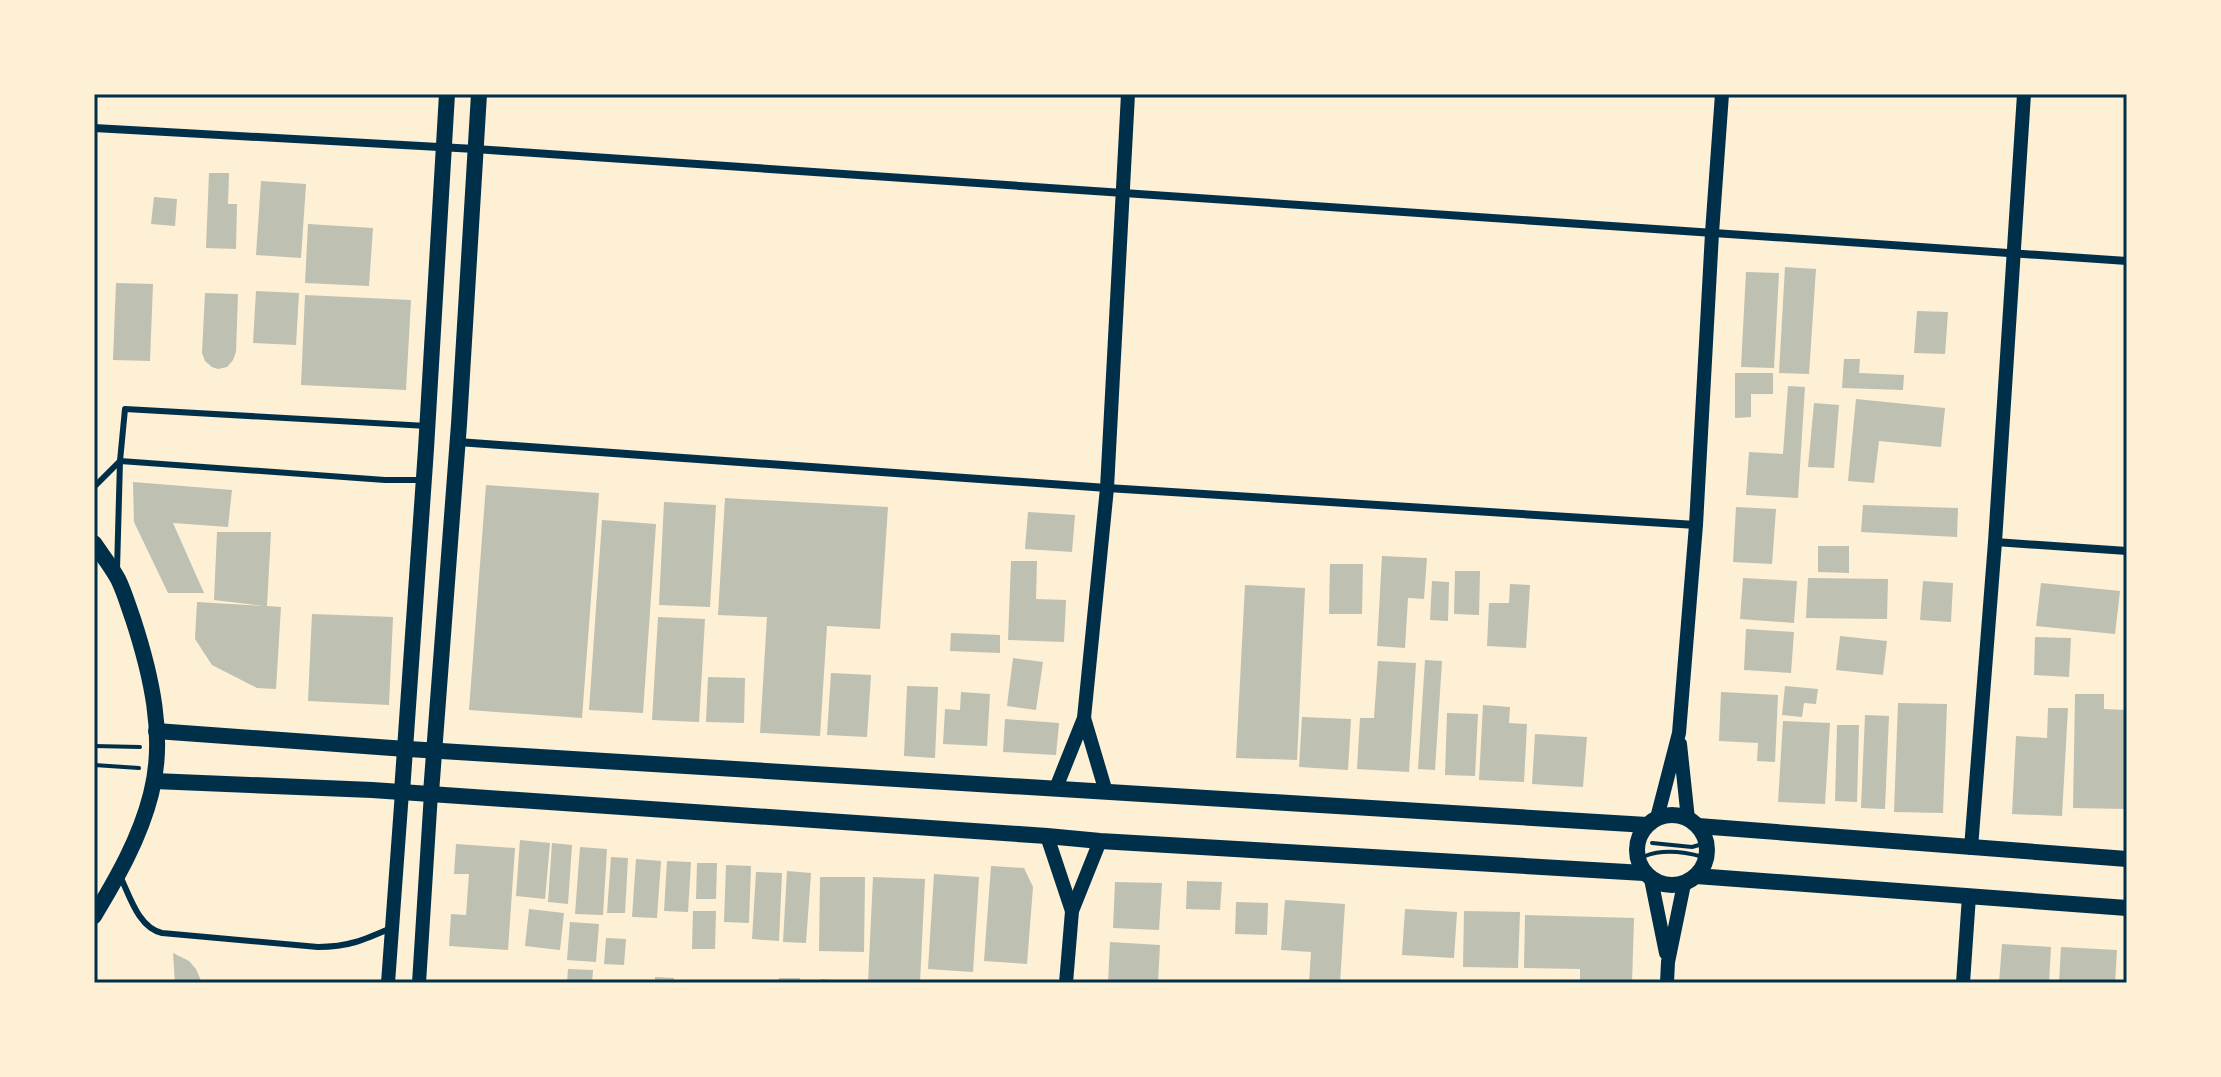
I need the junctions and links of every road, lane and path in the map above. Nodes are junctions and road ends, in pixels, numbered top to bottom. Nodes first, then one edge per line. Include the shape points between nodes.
1 (447, 94) edge
2 (479, 94) edge
3 (1128, 94) edge
4 (1722, 94) edge
5 (2024, 94) edge
6 (94, 128) edge
7 (443, 147) junction
8 (475, 149) junction
9 (1121, 193) junction
10 (1712, 233) junction
11 (2012, 253) junction
12 (2127, 261) edge
13 (427, 426) junction
14 (457, 442) junction
15 (120, 461) junction
16 (422, 480) junction
17 (94, 487) edge
18 (1107, 488) junction
19 (1696, 525) junction
20 (1995, 542) junction
21 (94, 543) edge
22 (2127, 551) edge
23 (117, 578) junction
24 (1084, 718) junction
25 (1679, 733) junction
26 (156, 739) junction
27 (94, 746) edge
28 (405, 749) junction
29 (434, 751) junction
30 (94, 765) edge
31 (155, 775) junction
32 (1056, 788) junction
33 (402, 792) junction
34 (1106, 792) junction
35 (431, 793) junction
36 (1652, 821) junction
37 (1693, 822) junction
38 (1047, 836) junction
39 (1100, 841) junction
40 (1971, 848) junction
41 (2127, 859) edge
42 (119, 875) junction
43 (1647, 876) junction
44 (1690, 880) junction
45 (1969, 896) junction
46 (2127, 908) edge
47 (1072, 911) junction
48 (94, 916) edge
49 (392, 927) junction
50 (1668, 962) junction
51 (388, 983) edge
52 (419, 983) edge
53 (1066, 983) edge
54 (1667, 983) edge
55 (1963, 983) edge

1 - 7 main road
2 - 8 main road
3 - 9 street
4 - 10 street
5 - 11 street
6 - 7 street
7 - 8 street
7 - 13 main road
8 - 9 street
8 - 14 main road
9 - 10 street
9 - 18 street
10 - 11 street
10 - 19 street
11 - 12 street
11 - 20 street
13 - 15 lane via 125,409
13 - 16 main road
14 - 18 street
14 - 29 main road
15 - 16 lane
15 - 17 lane
15 - 23 lane
16 - 28 main road
18 - 19 street
18 - 24 street
19 - 25 street
20 - 22 street
20 - 40 street
21 - 23 main road
23 - 26 main road via 145,655
24 - 32 street
24 - 34 street
25 - 36 street
25 - 37 street
26 - 27 path
26 - 28 main road
26 - 31 main road
28 - 29 main road
28 - 33 main road
29 - 32 main road
29 - 35 main road
30 - 31 path
31 - 33 main road
31 - 42 main road
32 - 34 main road
33 - 35 main road
33 - 49 street
34 - 36 main road
35 - 38 main road
35 - 52 street
36 - 37 main road via 1674,815
36 - 43 main road via 1641,833 1636,853
37 - 40 main road
37 - 44 main road via 1707,851 1702,869
38 - 39 main road
38 - 47 street
39 - 43 main road
39 - 47 street
40 - 41 main road
42 - 48 main road
42 - 49 lane via 145,924 162,933 337,947
43 - 44 main road via 1669,886
43 - 50 street
44 - 45 main road
44 - 50 street
45 - 46 main road
45 - 55 street
47 - 53 street
49 - 51 street
50 - 54 street

